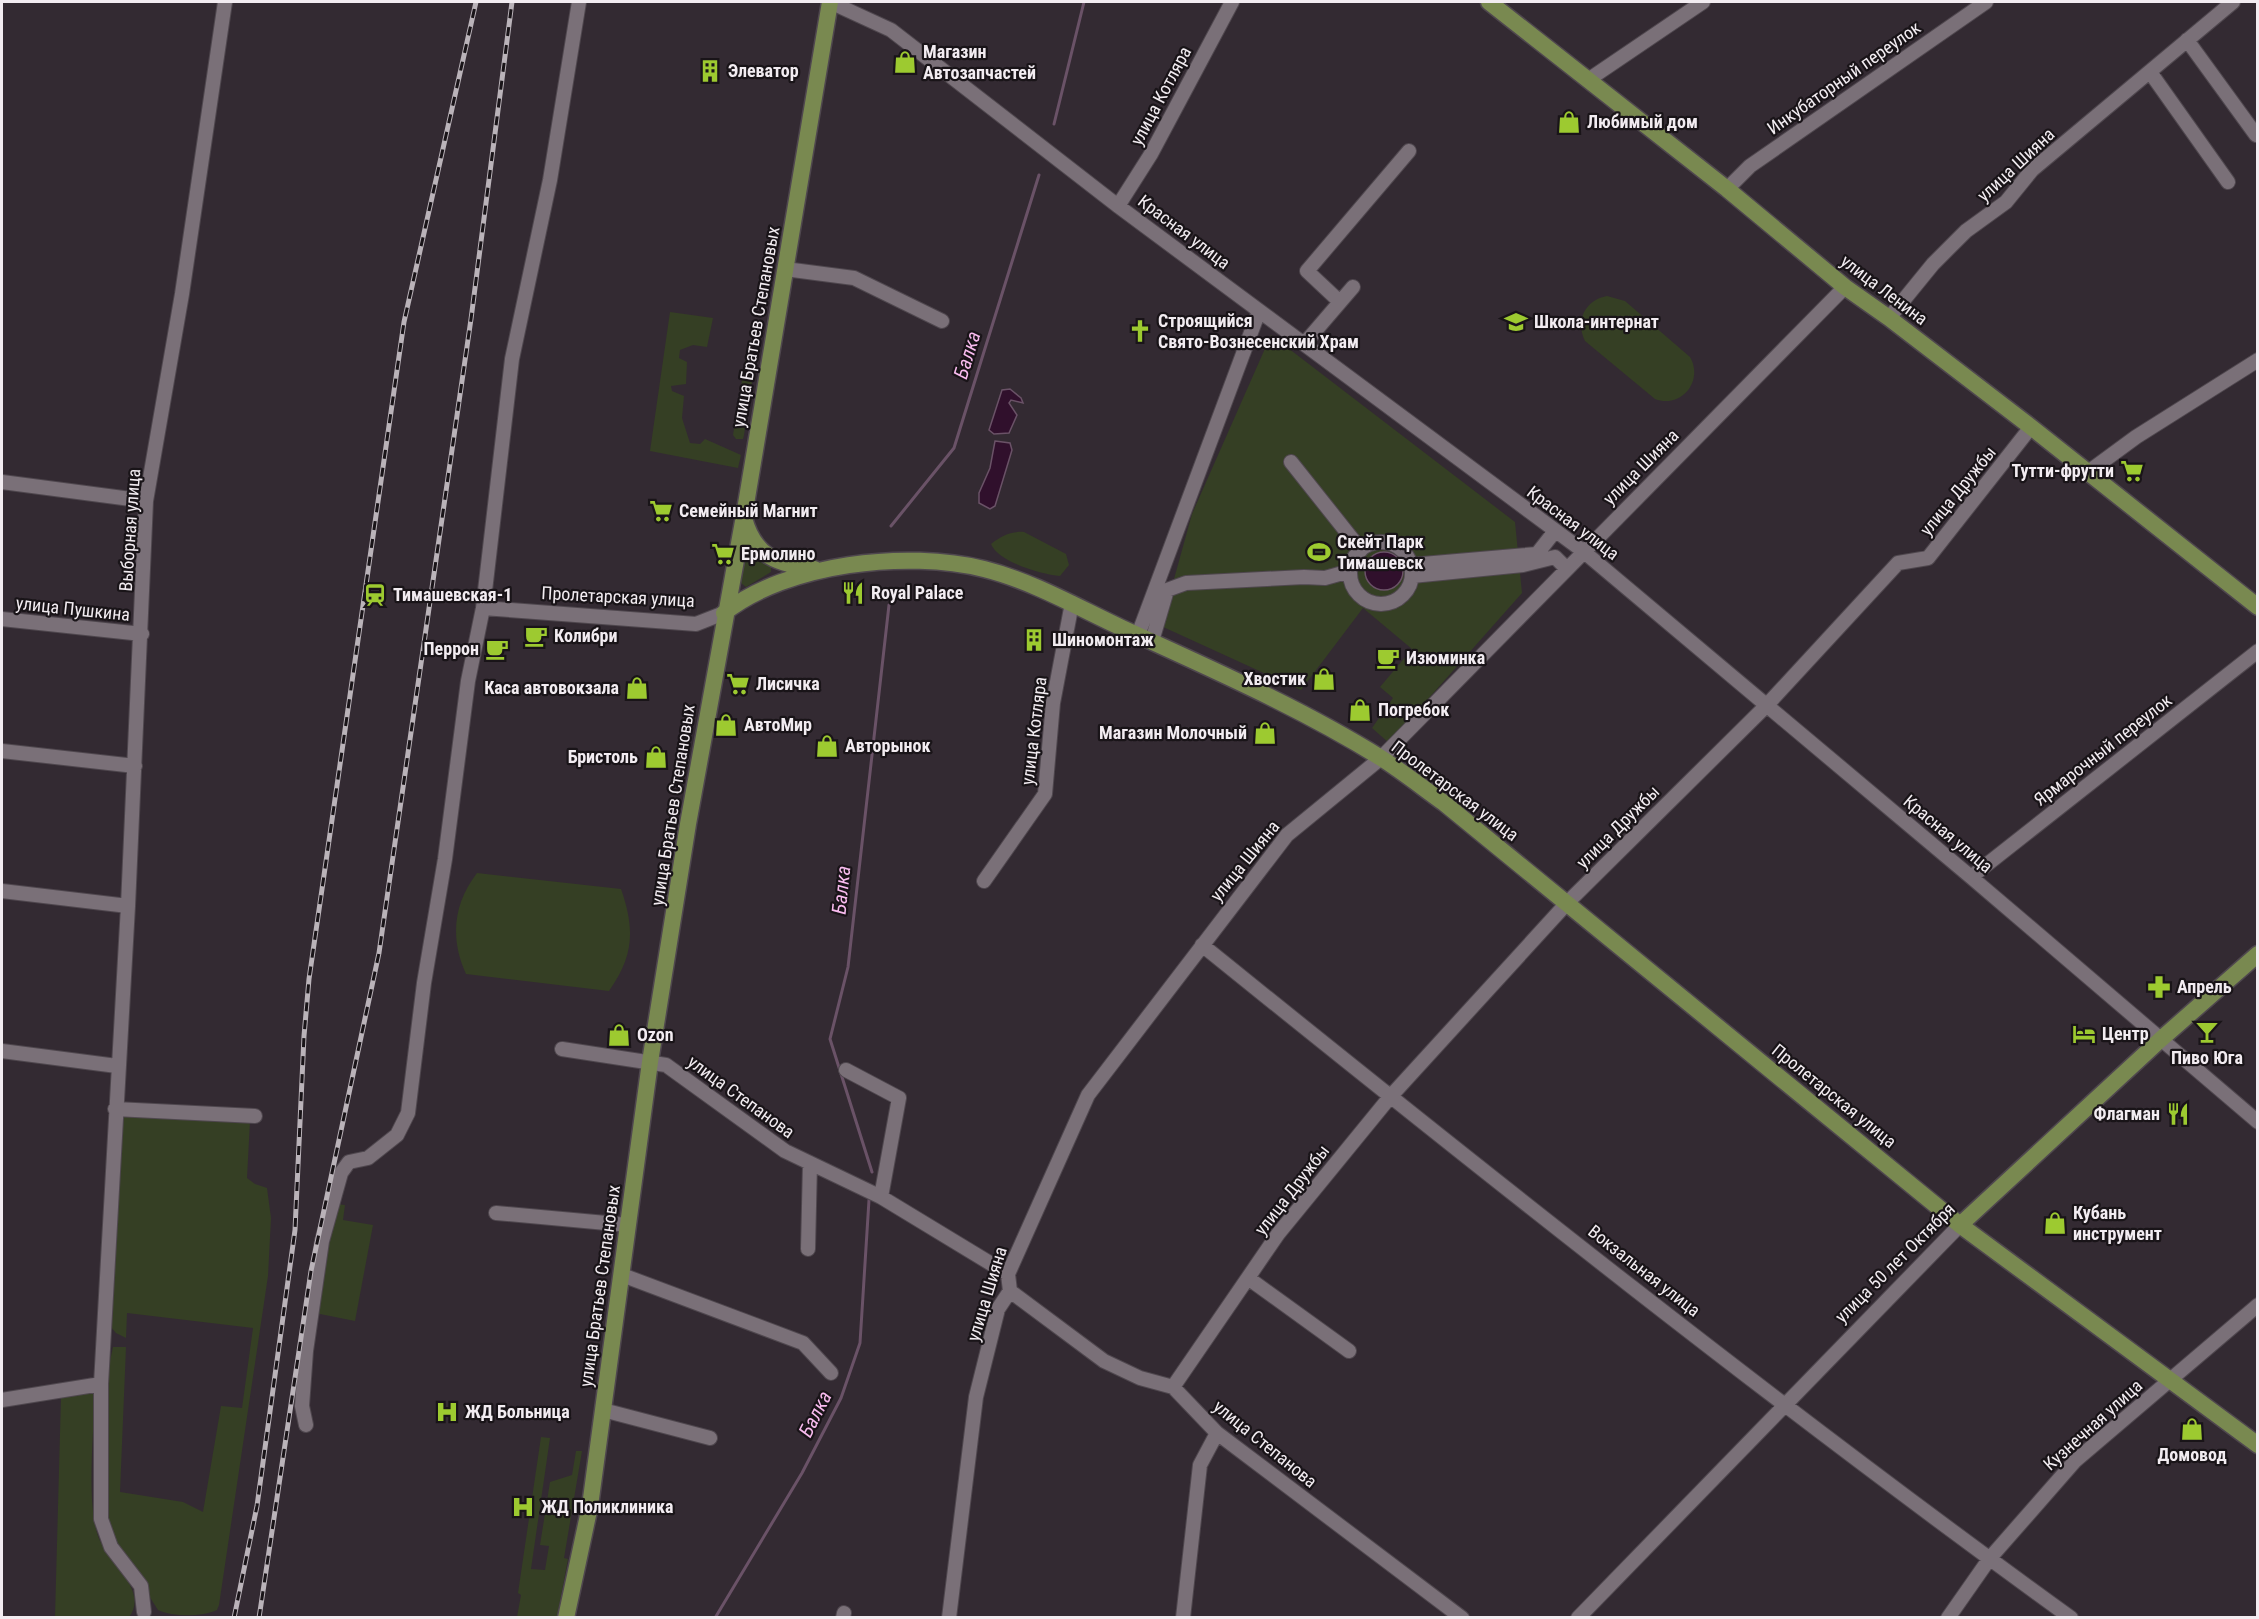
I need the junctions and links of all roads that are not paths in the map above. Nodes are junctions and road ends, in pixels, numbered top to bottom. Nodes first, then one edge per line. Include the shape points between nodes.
1 (225, 2) edge
2 (579, 2) edge
3 (830, 2) edge
4 (1232, 2) edge
5 (1489, 2) edge
6 (1703, 2) edge
7 (1986, 2) edge
8 (2233, 2) edge
9 (2187, 40) junction
10 (2150, 72) junction
11 (1588, 80) junction
12 (2256, 135) dead end
13 (1409, 151) dead end
14 (2228, 182) dead end
15 (1727, 189) junction
16 (1118, 206) junction
17 (785, 269) junction
18 (1353, 287) dead end
19 (1845, 287) junction
20 (1340, 302) junction
21 (1259, 311) junction
22 (1889, 318) junction
23 (942, 321) dead end
24 (1304, 344) junction
25 (2258, 360) edge
26 (2031, 427) junction
27 (1291, 462) dead end
28 (2087, 473) junction
29 (2, 482) edge
30 (146, 501) junction
31 (744, 516) junction
32 (1555, 531) junction
33 (1361, 550) junction
34 (1583, 551) junction
35 (1566, 568) junction
36 (826, 570) junction
37 (1412, 570) junction
38 (1350, 571) junction
39 (1072, 603) junction
40 (2258, 606) edge
41 (483, 608) junction
42 (724, 614) junction
43 (2, 619) edge
44 (142, 634) junction
45 (1145, 638) junction
46 (2258, 651) edge
47 (1766, 706) junction
48 (2, 751) edge
49 (1381, 758) junction
50 (135, 766) junction
51 (1971, 877) junction
52 (984, 881) dead end
53 (2, 891) edge
54 (1568, 902) junction
55 (128, 906) junction
56 (1202, 945) junction
57 (2258, 954) edge
58 (2160, 1040) junction
59 (561, 1049) dead end
60 (2, 1051) edge
61 (650, 1062) junction
62 (117, 1066) junction
63 (846, 1070) dead end
64 (1390, 1097) junction
65 (115, 1109) junction
66 (255, 1116) dead end
67 (2258, 1122) edge
68 (810, 1163) junction
69 (881, 1197) junction
70 (496, 1213) dead end
71 (628, 1225) junction
72 (1960, 1225) junction
73 (808, 1249) dead end
74 (1008, 1274) junction
75 (622, 1275) junction
76 (1248, 1278) junction
77 (1010, 1290) junction
78 (2258, 1305) edge
79 (1349, 1351) dead end
80 (831, 1372) dead end
81 (2171, 1379) junction
82 (101, 1384) junction
83 (1173, 1388) junction
84 (2, 1400) edge
85 (1785, 1403) junction
86 (603, 1410) junction
87 (306, 1425) dead end
88 (1217, 1433) junction
89 (710, 1438) dead end
90 (2258, 1445) edge
91 (1990, 1558) junction
92 (144, 1612) dead end
93 (566, 1617) edge
94 (949, 1617) edge
95 (1183, 1617) edge
96 (1462, 1617) edge
97 (1578, 1617) edge
98 (1948, 1617) edge
99 (2071, 1617) edge

1 - 30 street, Выборная улица via 182,294
2 - 41 street via 550,180 512,359
3 - 16 street, Красная улица via 891,30
3 - 17 main road, улица Братьев Степановых
4 - 16 street, улица Котляра via 1151,154
5 - 11 main road, улица Ленина
6 - 11 street
7 - 15 street, Инкубаторный переулок via 1750,166
8 - 9 street, улица Шияна
9 - 10 street, улица Шияна
9 - 12 street
10 - 14 street
10 - 22 street, улица Шияна via 2032,170 2006,202 1966,231
11 - 15 main road, улица Ленина
13 - 20 street via 1307,272
15 - 19 main road, улица Ленина
16 - 21 street, Красная улица
17 - 23 street via 854,278
17 - 31 main road, улица Братьев Степановых
18 - 20 street
19 - 22 main road, улица Ленина
19 - 34 street, улица Шияна
20 - 24 street
21 - 24 street, Красная улица
21 - 45 street
22 - 26 main road, улица Ленина
24 - 32 street, Красная улица
25 - 28 street via 2136,437
26 - 28 main road, улица Ленина
26 - 47 street, улица Дружбы via 1928,558 1898,563
27 - 33 street
28 - 40 main road, улица Ленина
29 - 30 street
30 - 44 street, Выборная улица
31 - 36 main road via 749,536 766,556 786,564
31 - 42 main road, улица Братьев Степановых
32 - 34 street, Красная улица
32 - 37 street via 1537,554
33 - 37 street via 1384,542 1399,547
33 - 38 street
34 - 35 street, улица Шияна
34 - 47 street, Красная улица
35 - 37 street via 1555,557 1523,565
35 - 49 street, улица Шияна
36 - 39 main road, Пролетарская улица via 914,560 961,564 1010,577
36 - 42 main road, Пролетарская улица via 756,591
37 - 38 street via 1407,591 1394,602 1378,605 1363,599 1352,587
38 - 45 street via 1325,579 1186,583 1167,590
39 - 45 main road, Пролетарская улица
39 - 52 street, улица Котляра via 1053,703 1045,794
41 - 42 street, Пролетарская улица via 696,624
41 - 87 street via 468,681 408,1113 398,1135 368,1158 349,1162 340,1173 322,1241 306,1352 302,1408
42 - 61 main road, улица Братьев Степановых
43 - 44 street, улица Пушкина
44 - 50 street, Выборная улица
45 - 49 main road, Пролетарская улица via 1296,711
46 - 51 street, Ярмарочный переулок
47 - 51 street, Красная улица
47 - 54 street, улица Дружбы
48 - 50 street
49 - 54 main road, Пролетарская улица
49 - 56 street, улица Шияна via 1287,835
50 - 55 street, Выборная улица
51 - 58 street, Красная улица
53 - 55 street
54 - 64 street, улица Дружбы
54 - 72 main road, Пролетарская улица
55 - 62 street, Выборная улица
56 - 64 street, Вокзальная улица
56 - 74 street, улица Шияна via 1088,1095
57 - 58 main road, улица 50 лет Октября
58 - 67 street, Красная улица
58 - 72 main road, улица 50 лет Октября
59 - 61 street, улица Степанова
60 - 62 street
61 - 68 street, улица Степанова via 666,1065 784,1151
61 - 71 main road, улица Братьев Степановых
62 - 65 street, Выборная улица
63 - 69 street via 899,1098
64 - 76 street, улица Дружбы via 1278,1234
64 - 85 street, Вокзальная улица
65 - 66 street
65 - 82 street, Выборная улица
68 - 69 street, улица Степанова
68 - 73 street
69 - 74 street, улица Степанова
70 - 71 street
71 - 75 main road, улица Братьев Степановых
72 - 81 main road, Пролетарская улица
72 - 85 street, улица 50 лет Октября
74 - 77 street, улица Шияна
75 - 80 street via 803,1343
75 - 86 main road, улица Братьев Степановых
76 - 79 street
76 - 83 street, улица Дружбы
77 - 83 street, улица Степанова via 1104,1360 1140,1378
77 - 94 street, улица Шияна via 998,1309 976,1397
78 - 81 street, Кузнечная улица
81 - 90 main road, Пролетарская улица
81 - 91 street, Кузнечная улица via 2075,1461
82 - 84 street
82 - 92 street, Выборная улица via 100,1519 111,1547 141,1586
83 - 88 street, улица Степанова
85 - 91 street, Вокзальная улица
85 - 97 street, улица 50 лет Октября
86 - 89 street
86 - 93 main road, улица Братьев Степановых via 590,1506
88 - 95 street via 1200,1466
88 - 96 street, улица Степанова
91 - 98 street, Кузнечная улица
91 - 99 street, Вокзальная улица

